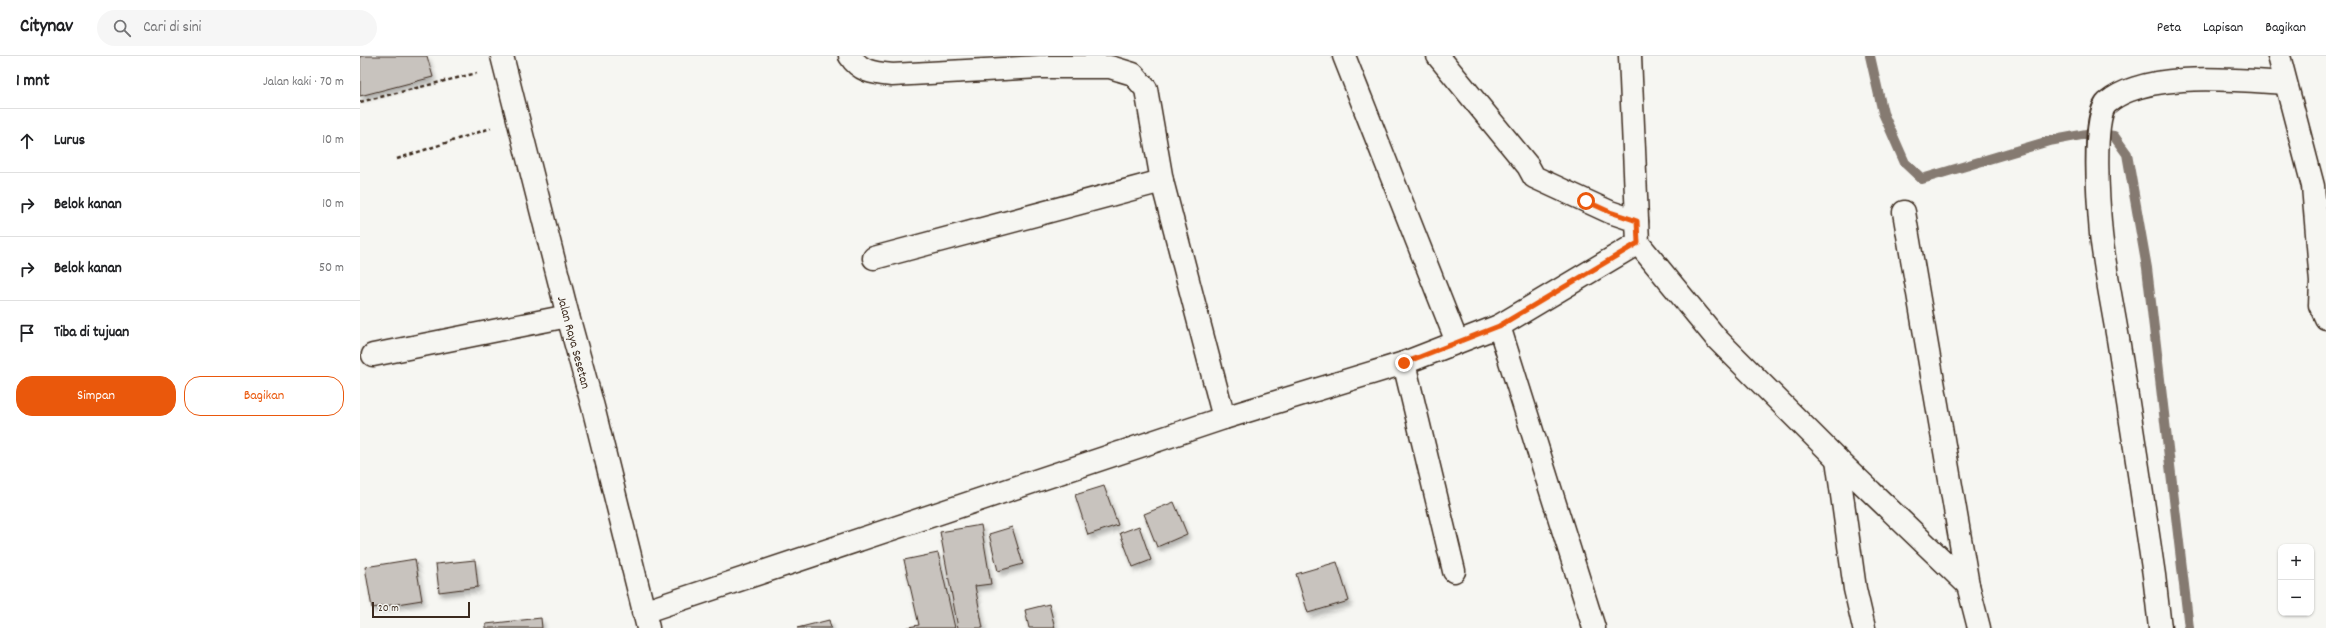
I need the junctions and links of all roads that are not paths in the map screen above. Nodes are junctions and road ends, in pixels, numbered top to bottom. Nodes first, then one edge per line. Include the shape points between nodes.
1 (850, 56) edge
2 (1344, 56) edge
3 (1438, 56) edge
4 (1630, 56) edge
5 (2279, 56) edge
6 (503, 61) edge
7 (1109, 61) edge
8 (2285, 83) junction
9 (1162, 181) junction
10 (2319, 186) edge
11 (1904, 212) dead end
12 (1637, 221) junction
13 (1638, 243) junction
14 (874, 258) dead end
15 (568, 316) junction
16 (2326, 318) edge
17 (1499, 326) junction
18 (1457, 342) junction
19 (373, 355) dead end
20 (1404, 363) junction
21 (1224, 418) junction
22 (1837, 459) junction
23 (1454, 571) dead end
24 (1968, 585) junction
25 (645, 620) edge
26 (1594, 628) edge
27 (1864, 628) edge
28 (1978, 628) edge
29 (2160, 628) edge

1 - 7 street via 856,66 872,73 892,75
2 - 18 street
3 - 12 street via 1528,166 1534,177 1610,212
4 - 12 street
5 - 8 street
6 - 15 street, Jalan Raya Sesetan
7 - 9 street via 1133,74 1146,89
8 - 10 street
8 - 29 street via 2228,80 2167,81 2125,90 2106,104 2100,117 2097,141 2101,233
9 - 14 street
9 - 21 street
10 - 16 street via 2320,305
11 - 24 street
12 - 13 street
13 - 17 street
13 - 22 street via 1717,339
15 - 19 street
15 - 25 street, Jalan Raya Sesetan
17 - 18 street
17 - 26 street
18 - 20 street
20 - 21 street
20 - 23 street
21 - 25 street
22 - 24 street
22 - 27 street via 1855,589
24 - 28 street

